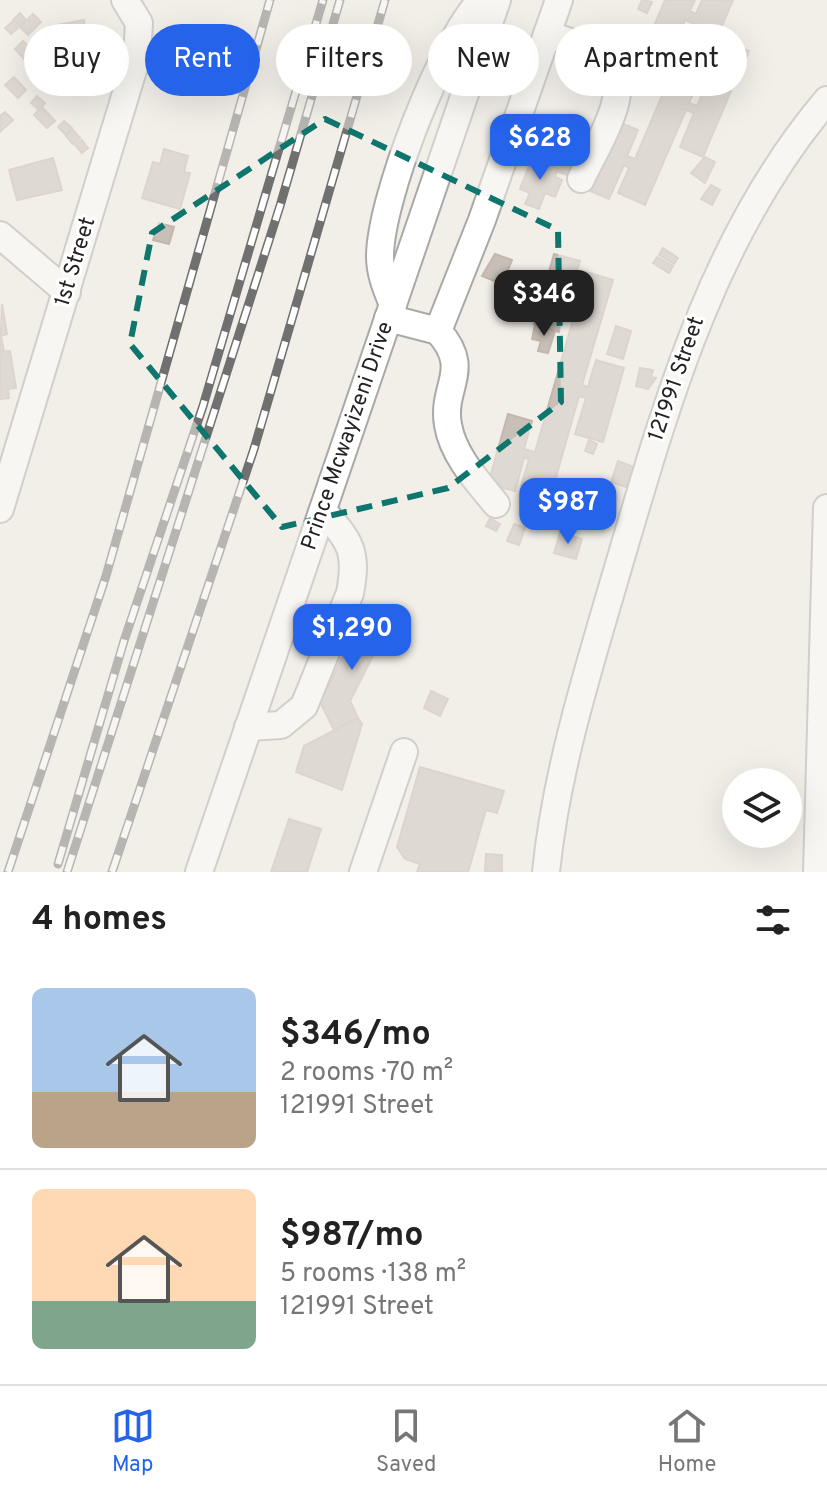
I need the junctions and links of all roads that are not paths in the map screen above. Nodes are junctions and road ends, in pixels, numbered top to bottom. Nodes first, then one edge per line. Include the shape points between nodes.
1 (481, 0) edge
2 (497, 0) edge
3 (559, 0) edge
4 (131, 7) edge
5 (547, 34) junction
6 (827, 100) edge
7 (581, 179) dead end
8 (0, 235) edge
9 (67, 292) junction
10 (390, 312) junction
11 (438, 331) junction
12 (496, 504) dead end
13 (827, 508) edge
14 (0, 509) edge
15 (323, 511) junction
16 (248, 727) junction
17 (404, 752) dead end
18 (823, 803) edge
19 (199, 872) edge
20 (363, 872) edge
21 (546, 872) edge
22 (817, 872) edge

1 - 10 street via 437,67 387,211 380,256
2 - 10 street, Prince Mcwayizeni Drive
3 - 5 street
4 - 9 street, 1st Street via 140,31 137,57
5 - 7 street via 607,55 618,77 615,102
5 - 11 street
6 - 21 street, 121991 Street via 788,151 732,244 708,291 677,376 589,666 557,791
8 - 9 street
9 - 14 street, 1st Street
10 - 11 street
10 - 15 street, Prince Mcwayizeni Drive
11 - 12 street via 456,367 448,427 462,459
13 - 18 street
15 - 16 street, Prince Mcwayizeni Drive
15 - 16 street via 350,544 350,593 304,706 281,725
16 - 19 street, Prince Mcwayizeni Drive
17 - 20 street
18 - 22 street

